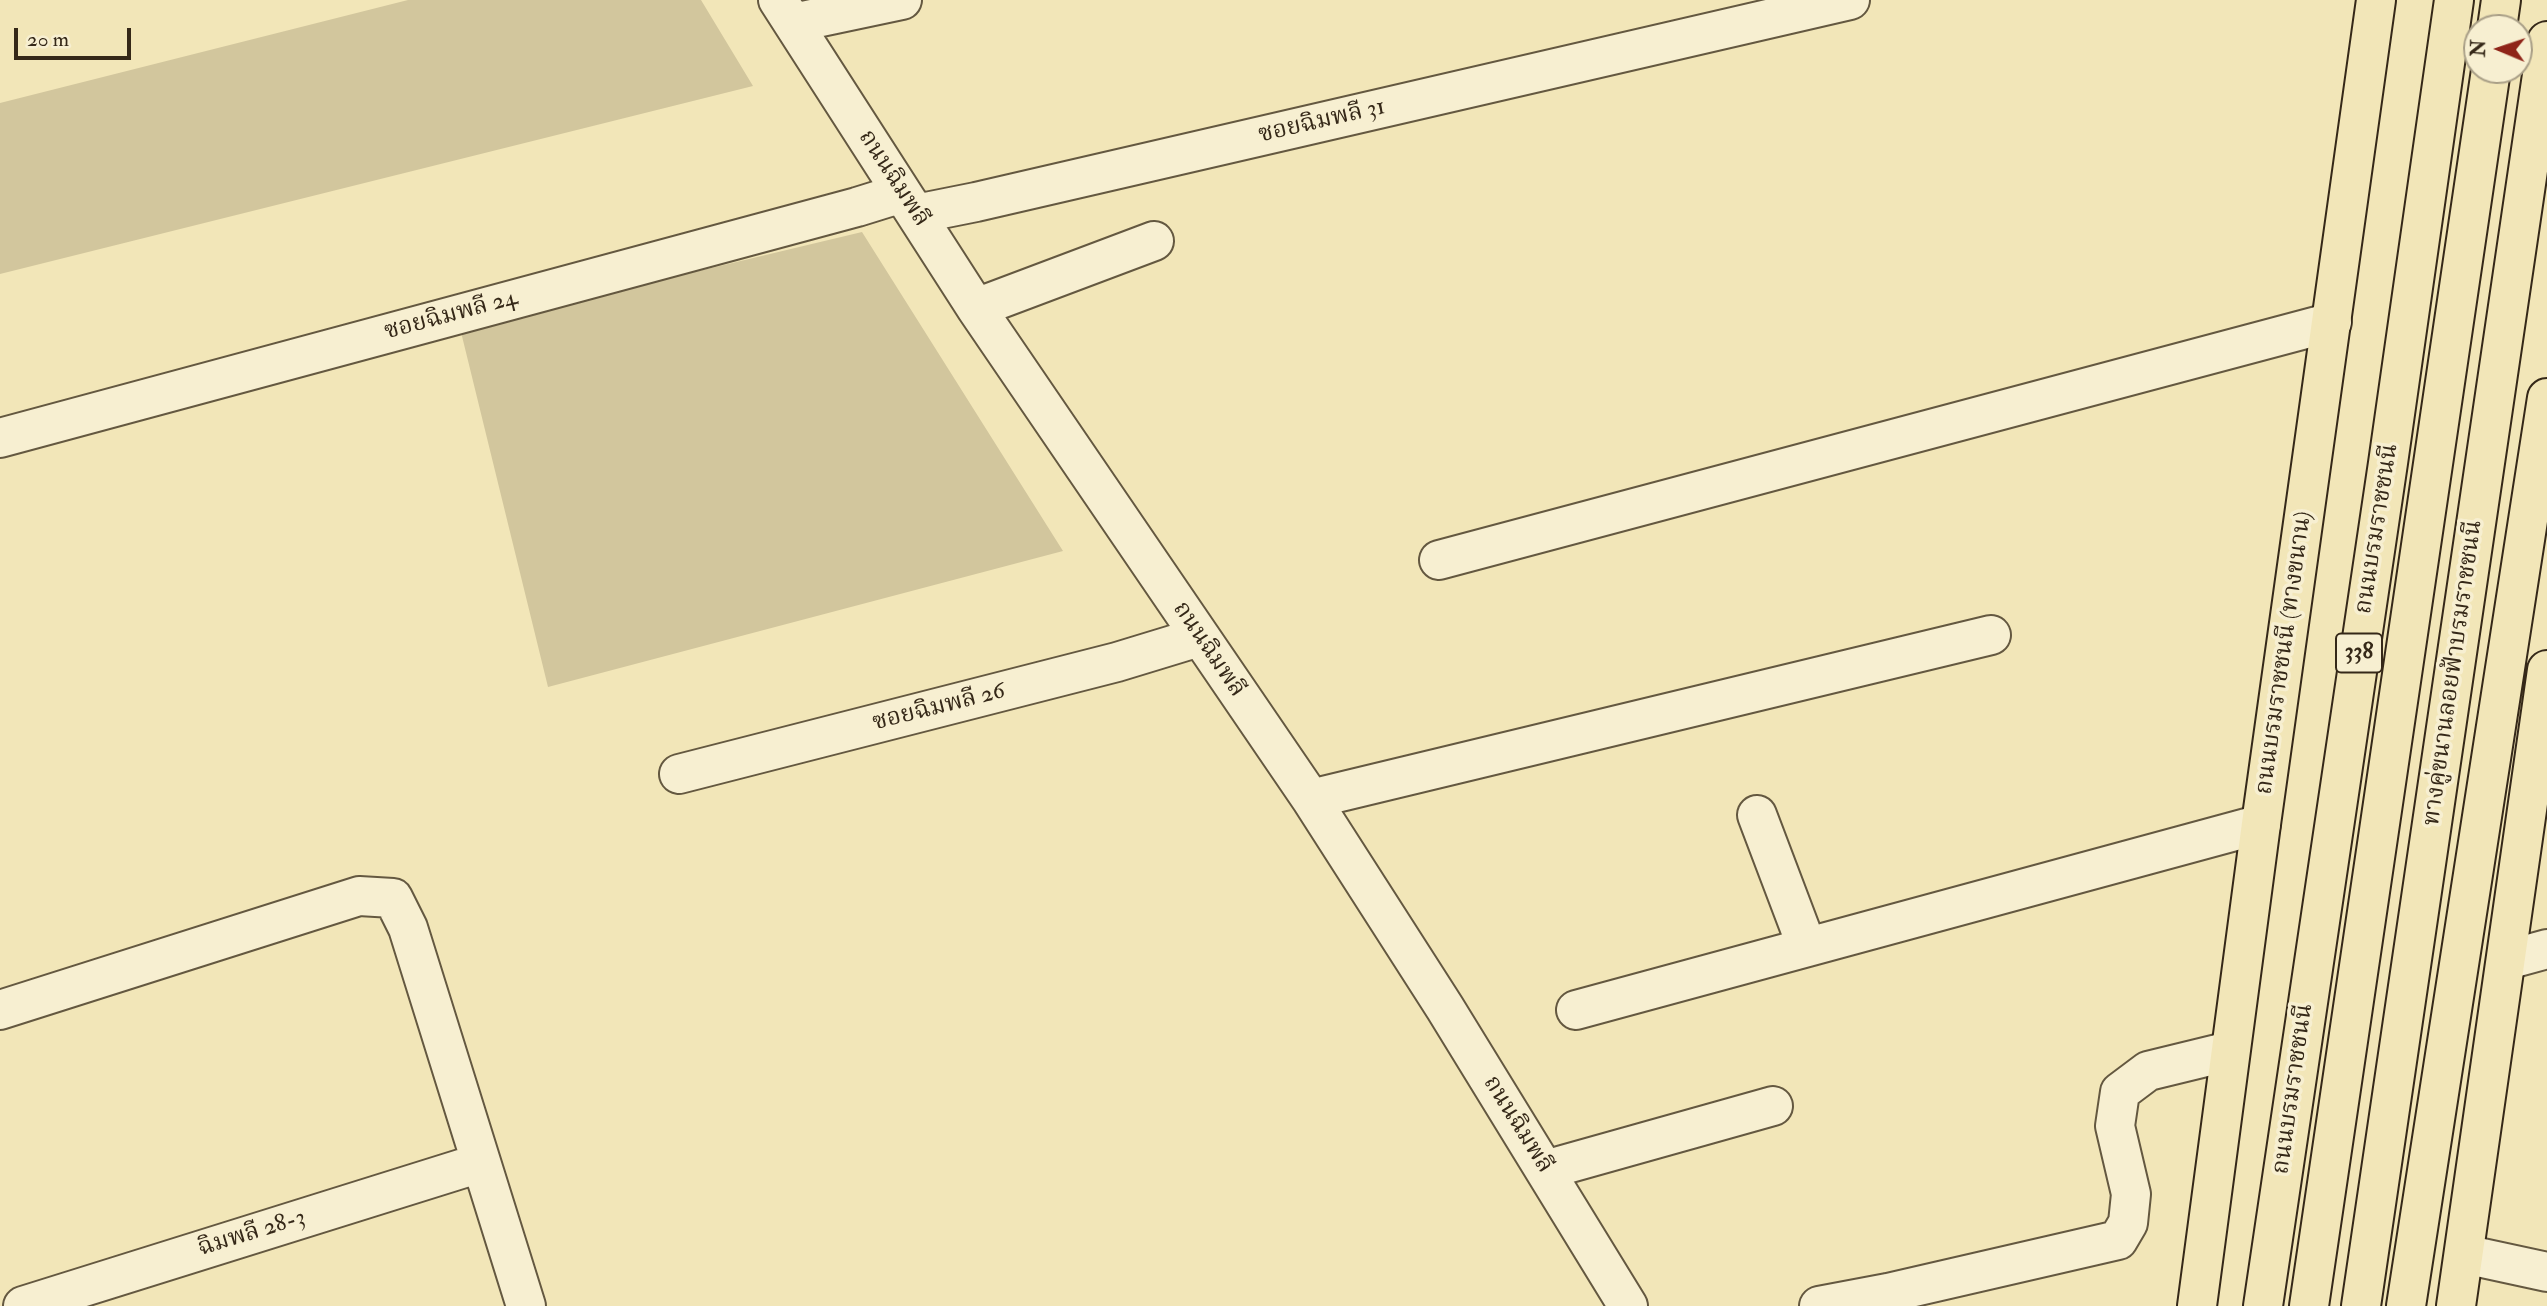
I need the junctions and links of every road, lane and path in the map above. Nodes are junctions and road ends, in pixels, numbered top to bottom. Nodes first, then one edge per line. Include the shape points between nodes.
1 (902, 0) edge
2 (1850, 0) edge
3 (2376, 0) edge
4 (2454, 0) edge
5 (785, 11) edge
6 (2547, 41) edge
7 (2489, 84) edge
8 (909, 203) junction
9 (1154, 241) dead end
10 (976, 309) junction
11 (2332, 322) junction
12 (2547, 398) edge
13 (0, 438) edge
14 (1439, 560) dead end
15 (1992, 635) dead end
16 (1199, 637) junction
17 (2547, 670) edge
18 (2543, 736) edge
19 (679, 774) dead end
20 (1311, 799) junction
21 (1758, 816) dead end
22 (2261, 824) junction
23 (1807, 947) junction
24 (2547, 949) edge
25 (2507, 960) junction
26 (0, 1010) edge
27 (1576, 1010) dead end
28 (2230, 1051) junction
29 (1773, 1105) dead end
30 (481, 1163) junction
31 (1545, 1170) junction
32 (2464, 1254) junction
33 (2547, 1272) edge
34 (23, 1306) edge
35 (526, 1306) edge
36 (1628, 1306) edge
37 (1819, 1306) edge
38 (2197, 1306) edge
39 (2263, 1306) edge
40 (2309, 1306) edge
41 (2361, 1306) edge
42 (2406, 1306) edge
43 (2456, 1306) edge

1 - 5 street
2 - 8 street, ซอยฉิมพลี 31 via 976,202
3 - 11 main road, ถนนบรมราชชนนี (ทางขนาน)
4 - 39 main road, ถนนบรมราชชนนี / 338
5 - 8 street, ถนนฉิมพลี
6 - 41 main road, ทางคู่ขนานลอยฟ้าบรมราชชนนี
7 - 40 main road, ทางคู่ขนานลอยฟ้าบรมราชชนนี / 338
8 - 10 street, ถนนฉิมพลี
8 - 13 street, ซอยฉิมพลี 24 via 857,207
9 - 10 street
10 - 16 street, ถนนฉิมพลี
11 - 14 street
11 - 22 main road, ถนนบรมราชชนนี (ทางขนาน)
12 - 42 main road
15 - 20 street
16 - 19 street, ซอยฉิมพลี 26
16 - 20 street, ถนนฉิมพลี
17 - 18 main road
18 - 25 main road
20 - 31 street, ถนนฉิมพลี
21 - 23 street
22 - 23 street
22 - 28 main road, ถนนบรมราชชนนี (ทางขนาน)
23 - 27 street
24 - 25 street
25 - 32 main road
26 - 30 street via 359,896 393,898 408,928
28 - 37 street via 2148,1071 2120,1092 2115,1126 2131,1195 2128,1223 2118,1240
28 - 38 main road, ถนนบรมราชชนนี (ทางขนาน)
29 - 31 street
30 - 34 street, ฉิมพลี 28-3
30 - 35 street
31 - 36 street, ถนนฉิมพลี
32 - 33 street
32 - 43 main road

